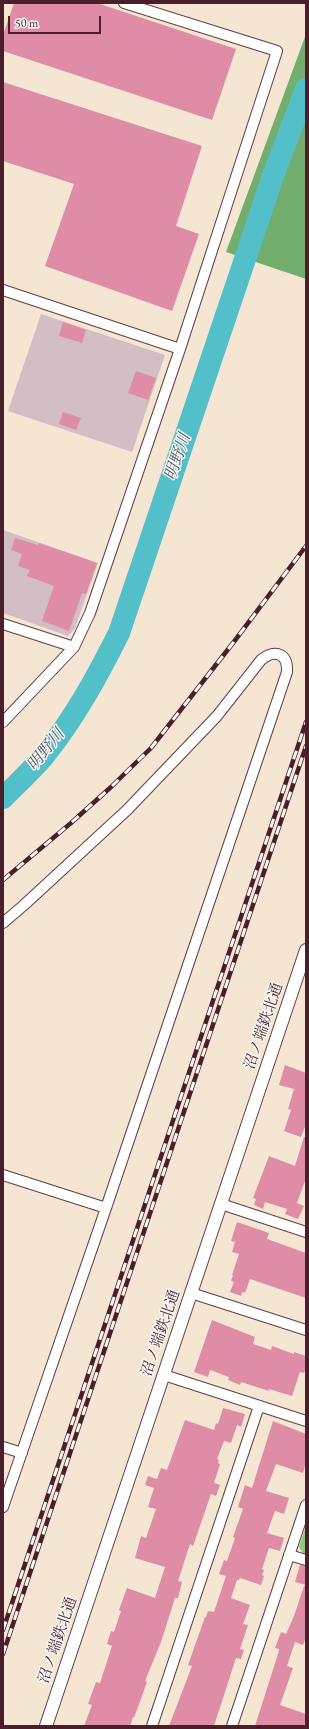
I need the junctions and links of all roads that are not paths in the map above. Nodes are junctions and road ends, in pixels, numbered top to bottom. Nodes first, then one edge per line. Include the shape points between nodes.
1 (124, 3) edge
2 (3, 290) edge
3 (180, 349) junction
4 (3, 624) edge
5 (74, 648) junction
6 (3, 722) edge
7 (3, 923) edge
8 (306, 950) edge
9 (3, 1175) edge
10 (221, 1204) junction
11 (106, 1208) junction
12 (306, 1232) edge
13 (191, 1293) junction
14 (306, 1330) edge
15 (164, 1375) junction
16 (259, 1406) junction
17 (306, 1421) edge
18 (3, 1447) edge
19 (22, 1453) junction
20 (306, 1504) edge
21 (3, 1506) edge
22 (289, 1555) junction
23 (306, 1560) edge
24 (46, 1726) edge
25 (152, 1726) edge
26 (232, 1726) edge

1 - 3 street via 277,51
2 - 3 street
3 - 5 street via 90,613
4 - 5 street
5 - 6 street
7 - 11 street via 127,810 217,716 261,660 274,654 284,659 287,672
8 - 10 street, 沼ノ端鉄北通
9 - 11 street
10 - 12 street
10 - 13 street, 沼ノ端鉄北通
11 - 19 street
13 - 14 street
13 - 15 street, 沼ノ端鉄北通
15 - 16 street
15 - 24 street, 沼ノ端鉄北通
16 - 17 street
16 - 25 street
18 - 19 street
19 - 21 street
20 - 22 street
22 - 23 street
22 - 26 street

